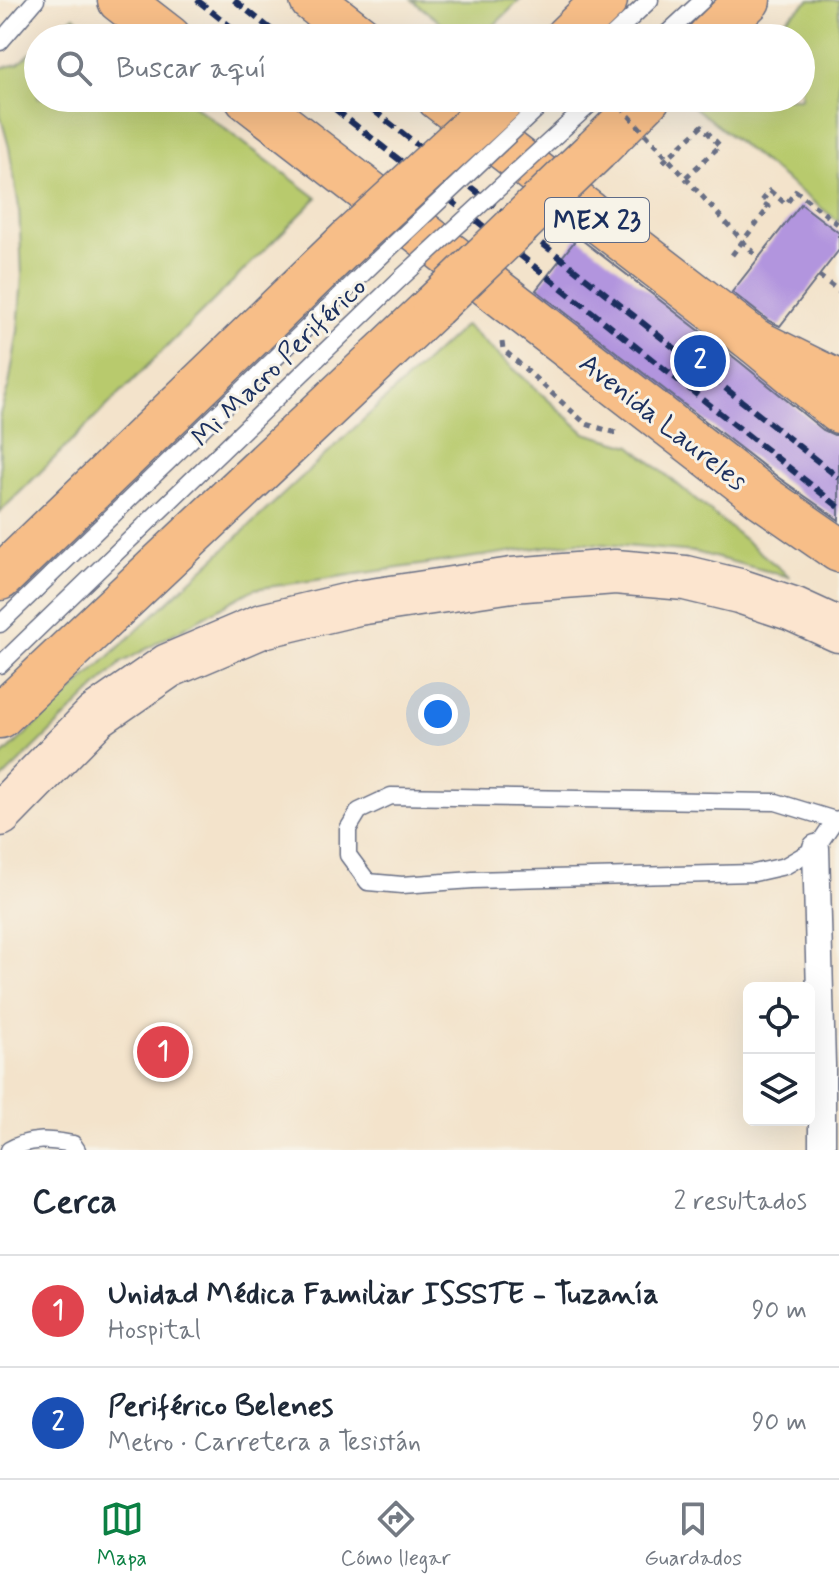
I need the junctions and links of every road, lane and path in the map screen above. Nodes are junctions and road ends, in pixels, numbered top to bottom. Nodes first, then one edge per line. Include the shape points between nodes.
1 (36, 0) edge
2 (120, 0) edge
3 (312, 0) edge
4 (605, 0) edge
5 (650, 0) edge
6 (731, 10) edge
7 (151, 24) edge
8 (343, 24) edge
9 (580, 24) edge
10 (625, 24) edge
11 (696, 24) edge
12 (0, 42) edge
13 (265, 112) edge
14 (457, 112) edge
15 (519, 112) edge
16 (591, 112) edge
17 (625, 112) edge
18 (626, 112) edge
19 (581, 138) junction
20 (663, 162) dead end
21 (685, 178) junction
22 (839, 225) edge
23 (364, 250) junction
24 (732, 255) dead end
25 (759, 259) dead end
26 (819, 276) dead end
27 (839, 291) edge
28 (502, 337) dead end
29 (756, 342) junction
30 (839, 383) edge
31 (839, 411) edge
32 (625, 436) dead end
33 (764, 498) junction
34 (839, 550) edge
35 (0, 578) edge
36 (839, 580) edge
37 (0, 624) edge
38 (839, 630) edge
39 (0, 665) edge
40 (0, 716) edge
41 (0, 814) edge
42 (837, 819) edge
43 (816, 848) junction
44 (830, 1065) edge
45 (9, 1150) edge
46 (77, 1150) edge
47 (822, 1150) edge

1 - 12 lane
2 - 7 main road
3 - 8 main road
4 - 9 main road
5 - 10 lane
6 - 11 lane
13 - 33 main road, Avenida Laureles
14 - 29 main road, MEX 23
15 - 23 main road, bridge
16 - 19 lane, Mi Macro Periférico
17 - 19 main road
18 - 21 path, bridge
19 - 39 lane, Mi Macro Periférico, bridge via 400,279
19 - 40 main road, bridge via 434,306
20 - 21 path via 702,126 720,146
21 - 25 path, bridge
22 - 24 path via 796,191 786,204 770,191 761,202 769,207
23 - 35 main road
23 - 37 lane, Mi Macro Periférico
26 - 27 path
28 - 32 path via 503,349 586,424
29 - 30 main road
29 - 31 main road, MEX 23
33 - 34 main road, Avenida Laureles
33 - 36 main road
38 - 41 main road via 739,591 685,578 615,572 512,580 358,603 262,626 168,666 96,716
42 - 43 lane
42 - 43 lane via 776,802 391,796 359,811 348,829 348,855 368,882 402,885 754,873 785,866
43 - 44 street
44 - 47 street
45 - 46 lane via 45,1139 73,1144

